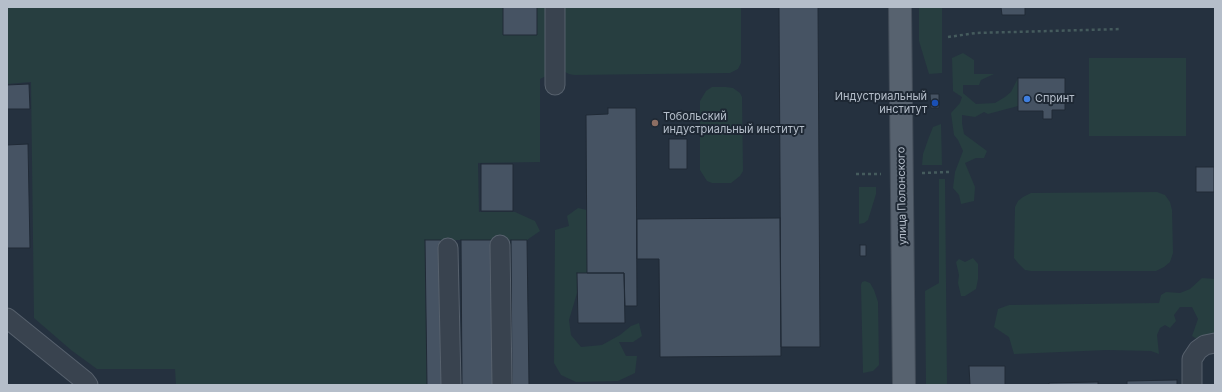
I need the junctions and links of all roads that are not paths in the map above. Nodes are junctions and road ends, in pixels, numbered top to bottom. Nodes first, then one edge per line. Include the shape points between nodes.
1 (555, 7) edge
2 (900, 7) edge
3 (556, 84) dead end
4 (500, 245) dead end
5 (448, 248) dead end
6 (7, 318) edge
7 (1215, 343) edge
8 (87, 383) edge
9 (451, 385) edge
10 (502, 385) edge
11 (904, 385) edge
12 (1192, 385) edge

1 - 3 lane
2 - 11 main road, улица Полонского
4 - 10 lane
5 - 9 lane
6 - 8 lane
7 - 12 lane via 1205,344 1192,359

